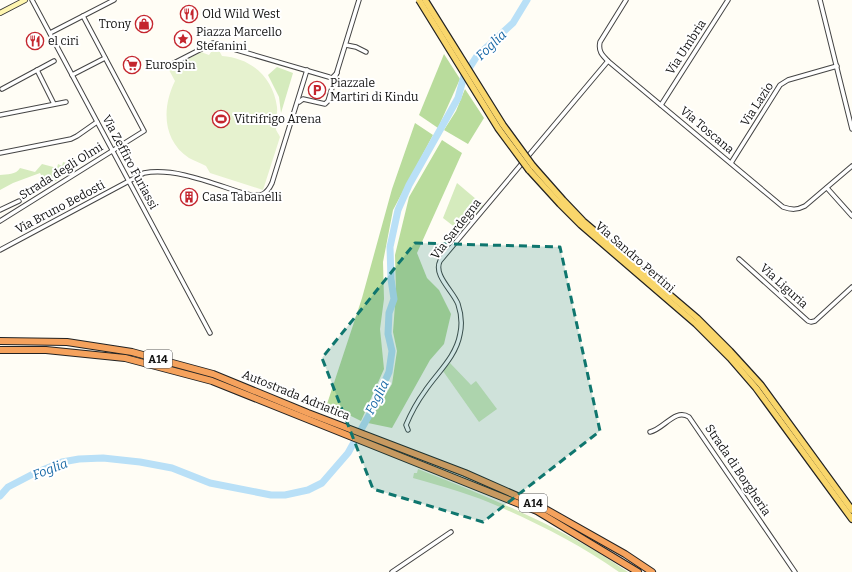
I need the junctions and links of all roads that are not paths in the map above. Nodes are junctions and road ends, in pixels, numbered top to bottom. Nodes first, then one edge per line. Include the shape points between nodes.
1 (25, 0) edge
2 (32, 0) edge
3 (114, 0) edge
4 (359, 0) edge
5 (419, 0) edge
6 (425, 0) edge
7 (626, 0) edge
8 (728, 0) edge
9 (820, 0) edge
10 (0, 14) edge
11 (83, 16) junction
12 (50, 33) junction
13 (346, 44) junction
14 (366, 52) dead end
15 (105, 58) junction
16 (608, 60) junction
17 (54, 61) dead end
18 (172, 64) dead end
19 (836, 66) junction
20 (37, 70) junction
21 (307, 70) junction
22 (337, 73) junction
23 (72, 76) junction
24 (2, 89) dead end
25 (66, 102) dead end
26 (54, 104) junction
27 (297, 104) junction
28 (661, 104) junction
29 (0, 115) edge
30 (97, 122) junction
31 (852, 129) edge
32 (112, 150) junction
33 (0, 153) edge
34 (731, 163) junction
35 (852, 166) edge
36 (531, 168) junction
37 (128, 181) junction
38 (827, 188) junction
39 (19, 201) dead end
40 (0, 210) edge
41 (852, 216) edge
42 (0, 221) edge
43 (0, 250) edge
44 (739, 260) dead end
45 (852, 287) edge
46 (210, 333) dead end
47 (0, 341) edge
48 (0, 350) edge
49 (307, 416) junction
50 (408, 430) dead end
51 (650, 432) dead end
52 (404, 454) junction
53 (852, 510) edge
54 (852, 519) edge
55 (451, 532) dead end
56 (392, 572) edge
57 (638, 572) edge
58 (652, 572) edge
59 (795, 572) edge

1 - 10 street
2 - 12 street, Via Zeffiro Furiassi
3 - 11 street
4 - 13 street
5 - 36 main road, Via Sandro Pertini, bridge via 498,128
6 - 36 main road, Via Sandro Pertini, bridge
7 - 16 street, Via Toscana via 600,42 600,53
8 - 28 street, Via Umbria
9 - 19 street
11 - 12 street
11 - 15 street
12 - 23 street, Via Zeffiro Furiassi
13 - 14 street
13 - 22 street
15 - 23 street
15 - 32 street, Strada degli Olmi via 144,130
16 - 28 street, Via Toscana
16 - 50 street, Via Sardegna via 440,262 439,273 458,304 461,315 460,335 449,359 414,406 406,425
17 - 20 street
18 - 21 street via 213,43
19 - 31 street
19 - 34 street, Via Lazio via 788,80 780,86
20 - 24 street
20 - 26 street
21 - 22 street via 332,78
21 - 27 street, Via Bruno Bedosti
22 - 27 street via 327,103 303,99
23 - 30 street, Via Zeffiro Furiassi
25 - 26 street
26 - 29 street
27 - 37 street, Via Bruno Bedosti via 272,183 264,194 254,196 181,174 150,172
28 - 34 street, Via Toscana
30 - 32 street, Via Zeffiro Furiassi
30 - 33 street via 71,139
32 - 37 street, Via Zeffiro Furiassi
32 - 42 street, Strada degli Olmi
34 - 38 street, Via Toscana via 782,207 790,210 798,210 805,206
35 - 38 street, Via Toscana
36 - 53 main road, Via Sandro Pertini via 583,221 697,318 730,351 761,385
36 - 54 main road, Via Sandro Pertini via 581,225 696,324 730,358 756,388
37 - 43 street, Via Bruno Bedosti
37 - 46 street, Via Zeffiro Furiassi
38 - 41 street
39 - 40 street
44 - 45 street, Via Liguria via 811,322
47 - 49 highway, Autostrada Adriatica / A14 via 67,342 132,352 213,374
48 - 49 highway, Autostrada Adriatica / A14 via 46,350 125,358 212,381
49 - 52 highway, Autostrada Adriatica / A14
51 - 59 street, Strada di Borgheria via 656,431 678,415 689,416
52 - 57 highway, Autostrada Adriatica / A14 via 537,511
52 - 58 highway, Autostrada Adriatica / A14 via 465,473 540,506
55 - 56 street

